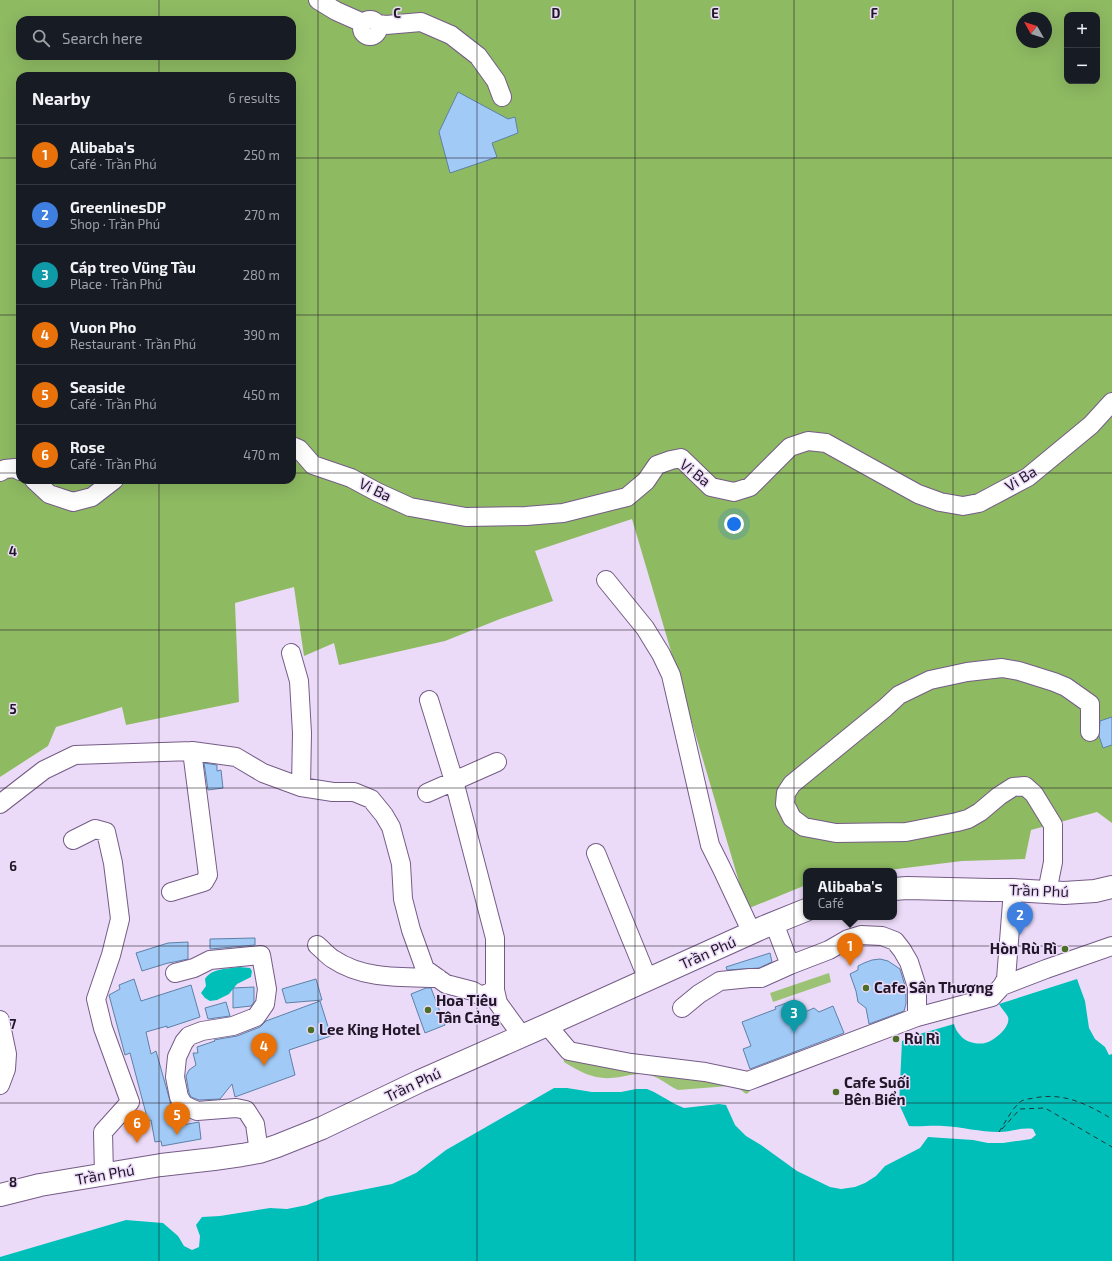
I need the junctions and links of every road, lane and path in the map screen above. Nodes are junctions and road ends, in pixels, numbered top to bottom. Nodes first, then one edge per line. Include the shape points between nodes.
1 (322, 1) edge
2 (502, 97) dead end
3 (1112, 402) edge
4 (296, 448) edge
5 (16, 469) edge
6 (0, 472) edge
7 (38, 484) edge
8 (109, 484) edge
9 (606, 580) dead end
10 (291, 653) dead end
11 (429, 700) dead end
12 (1090, 732) dead end
13 (192, 751) junction
14 (497, 762) dead end
15 (454, 781) junction
16 (301, 787) junction
17 (427, 793) dead end
18 (0, 804) edge
19 (72, 840) dead end
20 (596, 853) dead end
21 (1112, 886) edge
22 (897, 889) edge
23 (1013, 890) junction
24 (171, 892) dead end
25 (1047, 892) junction
26 (803, 911) edge
27 (774, 923) junction
28 (752, 933) junction
29 (317, 945) dead end
30 (1112, 946) edge
31 (790, 965) junction
32 (175, 973) dead end
33 (438, 978) junction
34 (648, 980) junction
35 (1002, 986) junction
36 (495, 990) junction
37 (682, 1008) dead end
38 (917, 1017) junction
39 (0, 1020) edge
40 (547, 1025) junction
41 (522, 1036) junction
42 (0, 1085) edge
43 (259, 1152) junction
44 (104, 1175) junction
45 (0, 1195) edge

1 - 2 street via 336,11 370,24 421,22 451,35 478,56 496,81
3 - 4 street, Vi Ba via 1092,425 1028,477 979,503 963,506 940,502 918,494 826,443 808,441 790,447 750,487 734,492 711,487 681,458 657,465 646,481 627,498 562,513 466,518 410,507 351,478 313,465
5 - 6 street
7 - 8 street via 49,494 73,502 92,497
9 - 28 street via 645,628 670,675 710,845
10 - 16 street via 299,681 302,733
11 - 15 street
12 - 25 street via 1090,704 1066,687 1002,668 967,672 930,680 899,695 792,784 786,793 785,804 792,818 804,827 836,833 906,832 968,819 1013,787 1025,786 1034,794 1053,825 1053,862
13 - 16 street via 236,757 263,773
13 - 18 street via 75,755 44,770
13 - 24 street via 208,874 204,882
14 - 15 street
15 - 17 street
15 - 36 street via 495,938
16 - 33 street via 354,792 371,799 384,816 391,827 401,864 403,899 411,930 425,969
19 - 44 street via 95,829 106,832 120,919 96,999 103,1028 130,1102 103,1132
20 - 34 street
21 - 25 main road, Trần Phú via 1064,894
22 - 23 main road, Trần Phú
23 - 25 main road, Trần Phú
23 - 35 street via 1006,979
26 - 27 main road, Trần Phú
27 - 28 main road, Trần Phú
27 - 31 street
28 - 34 main road, Trần Phú
29 - 33 street via 333,959 357,971 393,977
30 - 35 street
31 - 37 street via 761,978 720,981
31 - 38 street via 861,935 882,936 895,941 909,962 917,987
32 - 43 street via 210,960 261,955 267,989 265,1004 256,1017 233,1026 189,1036 177,1057 175,1077 179,1096 189,1108 197,1111 236,1108 246,1110 255,1124
33 - 36 street via 446,984 473,991 481,996
34 - 40 main road, Trần Phú
35 - 38 street via 992,997
36 - 41 street via 498,1003
38 - 40 street via 748,1081 569,1051
39 - 42 street via 7,1054 6,1069
40 - 41 main road, Trần Phú
41 - 43 main road, Trần Phú via 322,1128
43 - 44 main road, Trần Phú
44 - 45 main road, Trần Phú

